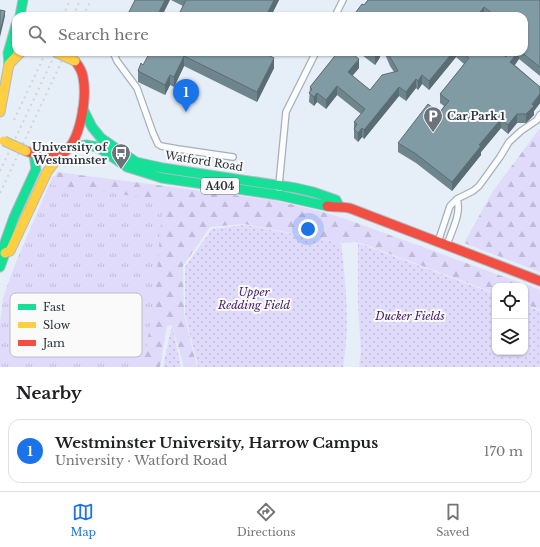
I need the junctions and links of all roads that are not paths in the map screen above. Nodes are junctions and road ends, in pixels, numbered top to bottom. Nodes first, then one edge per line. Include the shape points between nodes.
1 (23, 0) edge
2 (343, 0) edge
3 (21, 12) edge
4 (337, 12) edge
5 (12, 39) edge
6 (17, 56) edge
7 (64, 56) edge
8 (115, 56) edge
9 (314, 56) edge
10 (10, 64) junction
11 (82, 109) junction
12 (0, 112) edge
13 (540, 116) edge
14 (1, 139) edge
15 (70, 148) junction
16 (30, 153) junction
17 (60, 155) junction
18 (233, 157) dead end
19 (279, 185) junction
20 (278, 195) junction
21 (457, 199) junction
22 (339, 206) junction
23 (438, 242) junction
24 (447, 245) junction
25 (5, 253) junction
26 (0, 267) edge
27 (540, 281) edge

1 - 3 main road
2 - 4 street
5 - 10 main road via 8,53
6 - 10 main road
7 - 11 main road, bridge via 79,64 82,70
8 - 18 street via 135,84 158,144
9 - 19 street via 286,112
10 - 12 main road
11 - 15 main road via 78,133
11 - 19 main road, Watford Road / A404 via 101,138 136,162
13 - 21 street via 509,142 479,186
14 - 16 main road, bridge
15 - 17 main road
15 - 20 main road, Watford Road / A404 via 86,145 98,147 127,167 162,178
16 - 17 main road
16 - 25 main road via 36,169 12,222 3,248
17 - 25 main road via 47,172 10,251
19 - 20 street
19 - 22 main road, Watford Road / A404 via 336,200
20 - 22 main road, Watford Road / A404 via 333,207
21 - 23 street via 450,206
21 - 24 street via 457,215
22 - 23 main road, Watford Road / A404
23 - 24 main road, Watford Road / A404
24 - 27 main road, Watford Road / A404
25 - 26 main road

